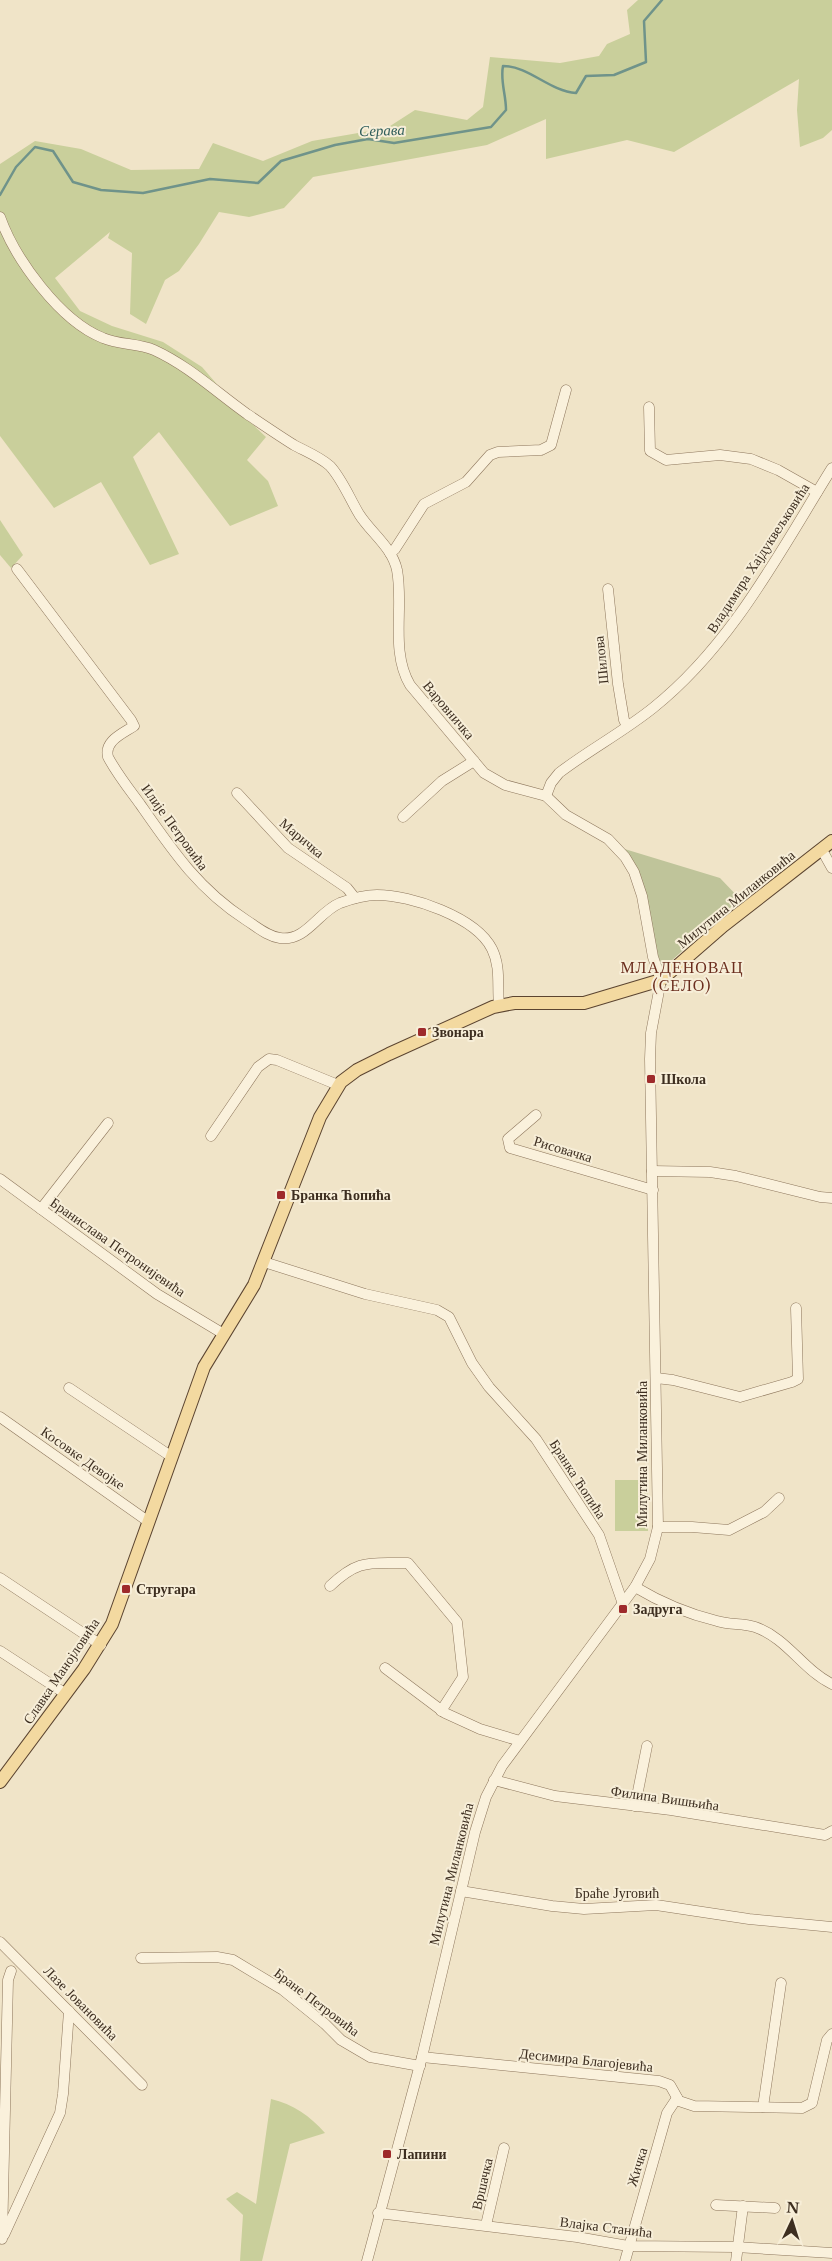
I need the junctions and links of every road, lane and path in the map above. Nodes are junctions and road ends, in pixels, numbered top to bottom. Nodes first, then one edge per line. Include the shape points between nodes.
1 (0, 217) edge
2 (566, 390) dead end
3 (649, 407) dead end
4 (832, 468) edge
5 (817, 492) junction
6 (390, 553) junction
7 (17, 569) dead end
8 (608, 589) dead end
9 (627, 726) junction
10 (474, 760) junction
11 (237, 794) dead end
12 (546, 796) junction
13 (403, 817) dead end
14 (827, 846) edge
15 (832, 868) edge
16 (355, 898) junction
17 (660, 980) junction
18 (499, 1005) junction
19 (338, 1085) junction
20 (536, 1115) dead end
21 (108, 1123) dead end
22 (211, 1136) dead end
23 (652, 1171) junction
24 (0, 1180) edge
25 (653, 1190) junction
26 (832, 1198) edge
27 (41, 1209) junction
28 (264, 1262) junction
29 (796, 1308) dead end
30 (222, 1333) junction
31 (656, 1378) junction
32 (69, 1388) dead end
33 (0, 1417) edge
34 (172, 1457) junction
35 (779, 1498) dead end
36 (149, 1522) junction
37 (658, 1528) junction
38 (0, 1578) edge
39 (330, 1586) dead end
40 (635, 1587) junction
41 (623, 1604) junction
42 (101, 1645) junction
43 (0, 1651) edge
44 (385, 1668) dead end
45 (832, 1684) edge
46 (66, 1694) junction
47 (441, 1711) junction
48 (520, 1741) junction
49 (647, 1746) dead end
50 (494, 1780) junction
51 (0, 1782) edge
52 (635, 1806) junction
53 (832, 1831) edge
54 (461, 1891) junction
55 (832, 1927) edge
56 (0, 1942) edge
57 (141, 1958) dead end
58 (11, 1971) dead end
59 (781, 1983) dead end
60 (69, 2011) junction
61 (832, 2034) edge
62 (421, 2062) junction
63 (142, 2085) dead end
64 (677, 2098) junction
65 (763, 2107) junction
66 (504, 2148) dead end
67 (716, 2205) dead end
68 (743, 2206) junction
69 (775, 2208) dead end
70 (378, 2213) junction
71 (486, 2225) junction
72 (1, 2239) edge
73 (628, 2246) junction
74 (736, 2248) junction
75 (832, 2253) edge
76 (367, 2261) edge
77 (625, 2261) edge
78 (736, 2261) edge

1 - 6 street, Варовничка via 12,244 42,288 80,326 106,340 139,345 196,373 261,423 329,466 361,517
2 - 6 street via 551,445 541,450 490,455 466,482 424,504
3 - 5 street via 650,452 666,460 704,455 745,457 778,470
4 - 5 street, Владимира Хајдуквељковића
5 - 9 street, Владимира Хајдуквељковића via 735,623 716,647 654,708
6 - 10 street, Варовничка via 397,573 400,657 404,674
7 - 16 street, Илије Петровића via 131,720 134,726 110,743 108,757 184,866 208,892 255,926 280,938 300,935 329,909
8 - 9 street, Шилова via 618,684
9 - 12 street, Владимира Хајдуквељковића via 559,773
10 - 12 street, Варовничка via 484,773 500,782
10 - 13 street via 442,781
11 - 16 street, Маричка via 288,848 347,888
12 - 17 street, Варовничка via 566,815 608,839 625,857 642,896
14 - 15 street
14 - 17 main road, Милутина Миланковића via 735,916
16 - 18 street, Илије Петровића via 376,895 405,898 476,929 489,943 496,958
17 - 18 main road, Славка Манојловића via 584,1003
17 - 23 street, Милутина Миланковића via 650,1043
18 - 19 main road, Славка Манојловића via 375,1061 350,1074
19 - 22 street via 269,1059 258,1067
19 - 28 main road, Славка Манојловића via 320,1118
20 - 25 street, Рисовачка via 510,1137 510,1148
21 - 27 street
23 - 25 street, Милутина Миланковића
23 - 26 street via 710,1172
24 - 27 street, Бранислава Петронијевића
25 - 31 street, Милутина Миланковића
27 - 30 street, Бранислава Петронијевића via 157,1294
28 - 30 main road, Славка Манојловића via 244,1303
28 - 41 street, Бранка Ћопића via 364,1294 437,1310 449,1317 472,1363 536,1439 599,1535
29 - 31 street via 798,1379 740,1397
30 - 34 main road, Славка Манојловића via 204,1367
31 - 37 street, Милутина Миланковића
32 - 34 street
33 - 36 street, Косовке Девојке
34 - 36 main road, Славка Манојловића
35 - 37 street via 764,1512 729,1530 692,1526
36 - 42 main road, Славка Манојловића via 118,1610
37 - 40 street, Милутина Миланковића via 650,1559
38 - 42 street
39 - 47 street via 345,1572 365,1562 408,1563 457,1622 463,1677
40 - 41 street, Милутина Миланковића
40 - 45 street via 669,1605 718,1622 755,1627 786,1645 817,1677
41 - 48 street, Милутина Миланковића
42 - 46 main road, Славка Манојловића
43 - 46 street
44 - 47 street
46 - 51 main road, Славка Манојловића
47 - 48 street via 480,1729
48 - 50 street, Милутина Миланковића
49 - 52 street
50 - 52 street, Филипа Вишњића via 555,1796
50 - 54 street, Милутина Миланковића via 480,1816
52 - 53 street, Филипа Вишњића via 825,1835
54 - 55 street, Браће Југовић via 552,1906 584,1909 656,1905
54 - 62 street, Милутина Миланковића
56 - 60 street, Лазе Јовановића
57 - 62 street, Бране Петровића via 217,1957 233,1960 283,1990 341,2040 370,2057
58 - 72 street via 8,1980
59 - 65 street
60 - 63 street, Лазе Јовановића
60 - 72 street via 60,2113
61 - 65 street, Десимира Благојевића via 827,2040 809,2106
62 - 64 street, Десимира Благојевића via 659,2081 670,2085
62 - 70 street, Милутина Миланковића
64 - 65 street, Десимира Благојевића via 694,2106
64 - 73 street, Жичка via 667,2112
66 - 71 street, Вршачка
67 - 68 street
68 - 69 street
68 - 74 street
70 - 71 street, Влајка Станића
70 - 76 street, Милутина Миланковића
71 - 73 street, Влајка Станића
73 - 74 street, Влајка Станића
73 - 77 street, Жичка
74 - 75 street, Влајка Станића
74 - 78 street

